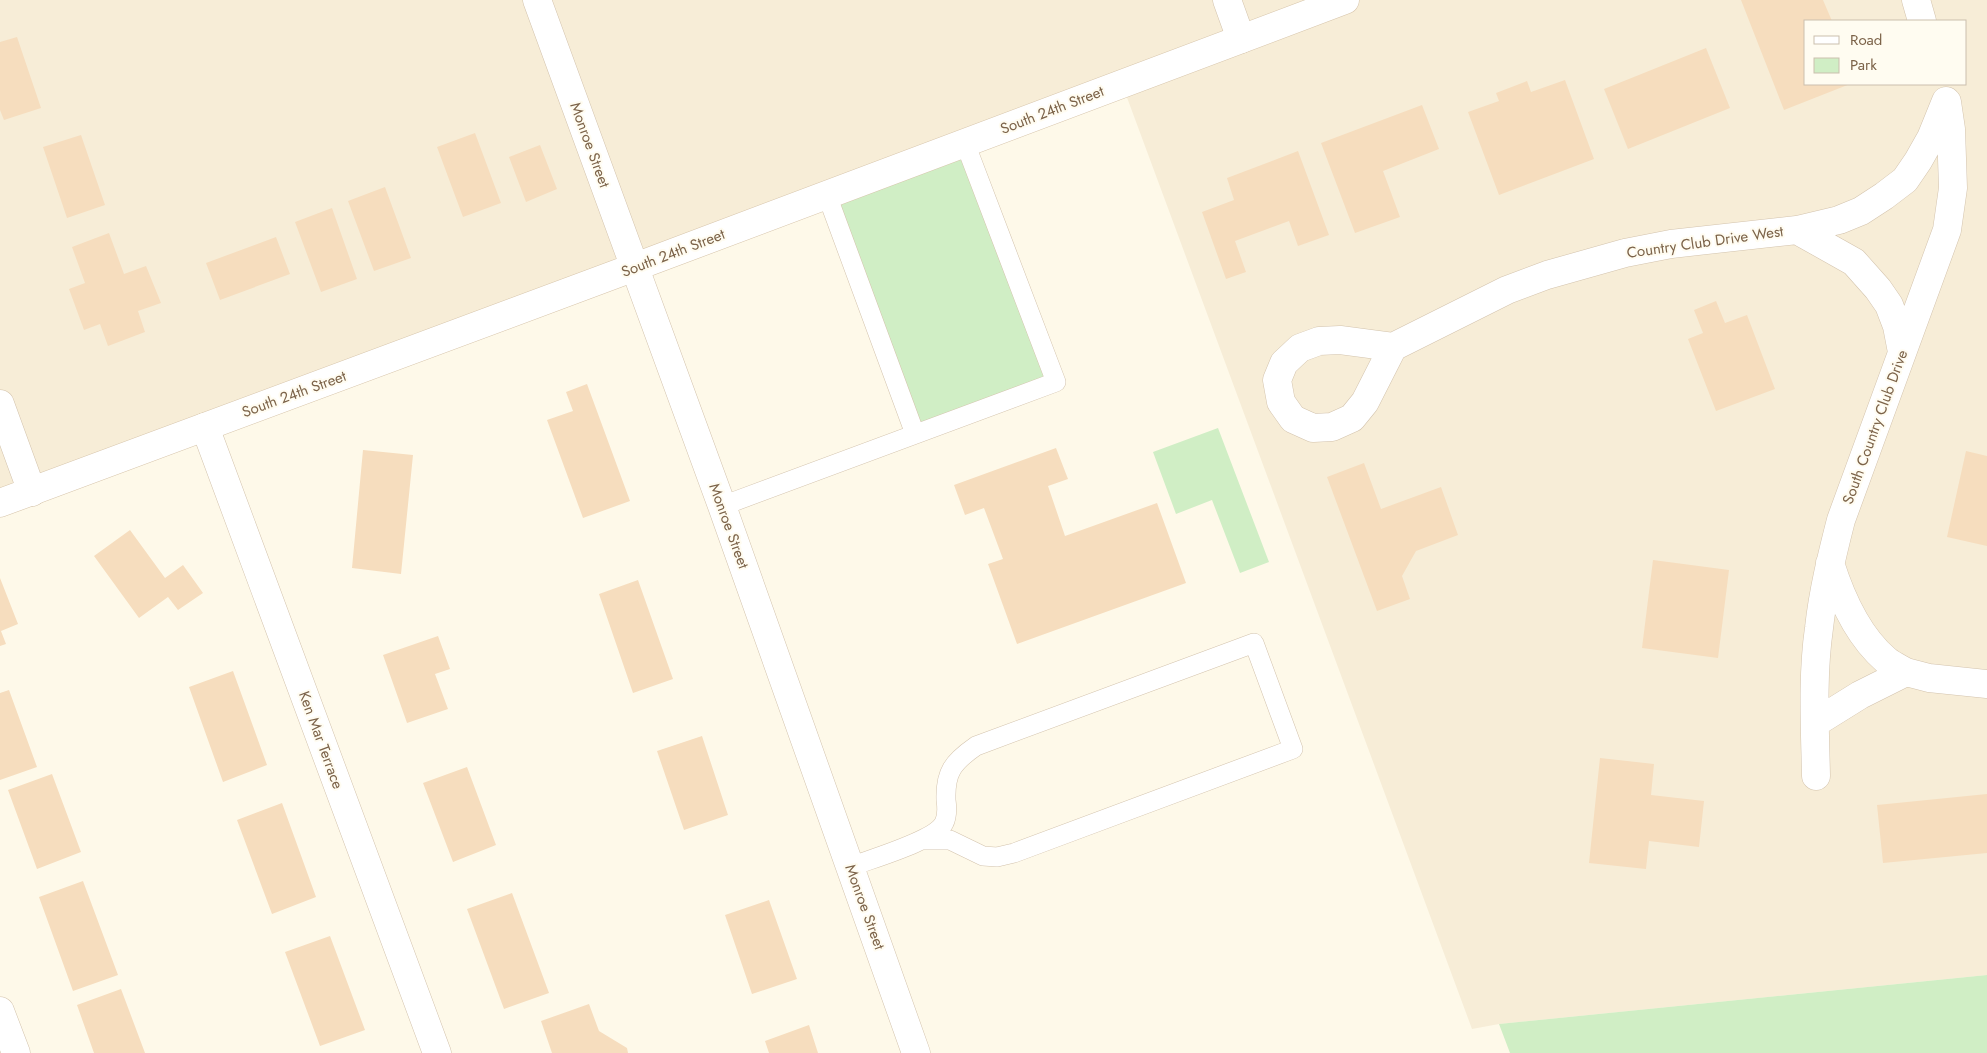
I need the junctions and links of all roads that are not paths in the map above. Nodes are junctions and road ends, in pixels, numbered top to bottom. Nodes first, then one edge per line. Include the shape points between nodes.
1 (537, 0) edge
2 (1227, 0) edge
3 (1345, 0) edge
4 (1916, 0) edge
5 (1922, 20) edge
6 (1241, 39) junction
7 (1944, 92) edge
8 (965, 143) junction
9 (827, 195) junction
10 (1797, 230) junction
11 (635, 268) junction
12 (1393, 348) dead end
13 (1902, 352) junction
14 (0, 404) edge
15 (205, 427) junction
16 (915, 434) junction
17 (32, 492) junction
18 (0, 504) edge
19 (722, 506) junction
20 (1830, 563) junction
21 (1906, 672) junction
22 (1987, 684) edge
23 (1815, 723) junction
24 (1816, 776) dead end
25 (922, 840) junction
26 (850, 867) junction
27 (0, 1011) edge
28 (16, 1053) edge
29 (438, 1053) edge
30 (916, 1053) edge

1 - 11 street, Monroe Street
2 - 6 street
3 - 6 street, South 24th Street
4 - 5 street
6 - 8 street, South 24th Street
7 - 10 street, Country Club Drive West via 1927,146 1905,180 1861,211
7 - 13 street, South Country Club Drive via 1951,129 1953,188 1947,230
8 - 9 street, South 24th Street
8 - 16 lane via 1056,382
9 - 11 street, South 24th Street
9 - 16 lane
10 - 12 street, Country Club Drive West via 1671,244 1547,275 1506,290
10 - 13 street, Country Club Drive West via 1854,262 1878,289 1889,305
11 - 15 street, South 24th Street
11 - 19 street, Monroe Street
13 - 20 street, South Country Club Drive via 1841,520
14 - 17 street
15 - 17 street, South 24th Street
15 - 29 street, Ken Mar Terrace
16 - 19 lane
17 - 18 street, South 24th Street
19 - 26 street, Monroe Street
20 - 21 street via 1837,586 1859,628 1887,661
20 - 23 street, South Country Club Drive via 1818,629
21 - 22 street via 1929,678
21 - 23 street
23 - 24 street, South Country Club Drive
25 - 25 lane via 944,823 946,781 951,767 976,746 1254,643 1294,749 1014,853 983,856 950,840
25 - 26 lane
26 - 30 street, Monroe Street
27 - 28 street

